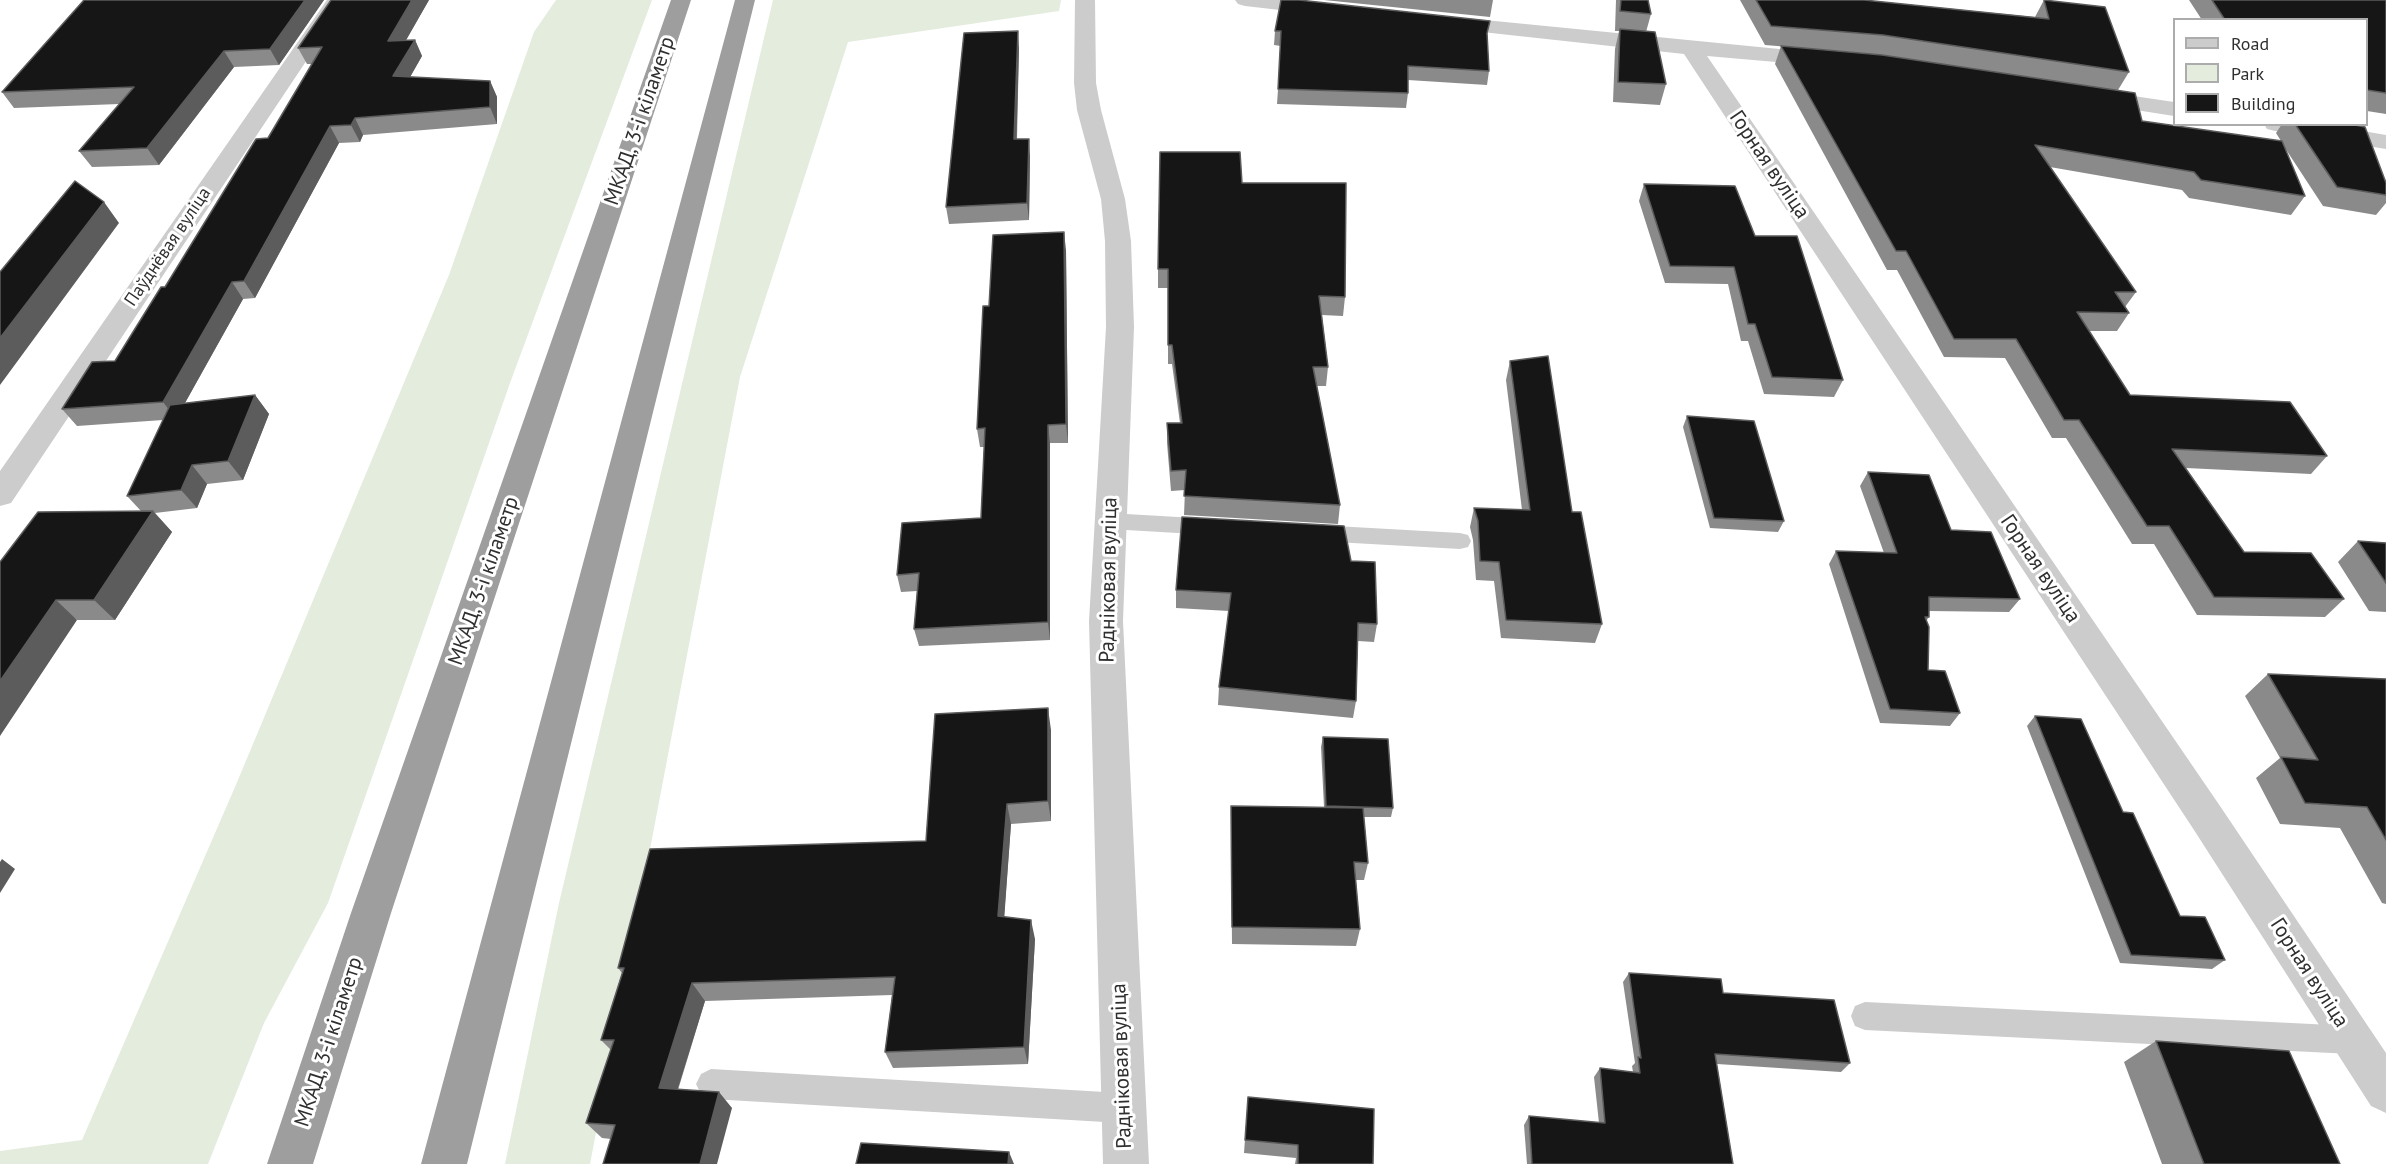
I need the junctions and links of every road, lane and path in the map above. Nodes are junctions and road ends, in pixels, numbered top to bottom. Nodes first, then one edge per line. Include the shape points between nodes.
1 (337, 0) edge
2 (681, 0) edge
3 (745, 0) edge
4 (1084, 0) edge
5 (1245, 0) edge
6 (1339, 10) edge
7 (1421, 19) edge
8 (1691, 48) junction
9 (1840, 60) edge
10 (2071, 93) edge
11 (2173, 109) edge
12 (2287, 126) edge
13 (2386, 142) edge
14 (0, 495) edge
15 (1109, 521) junction
16 (1238, 528) edge
17 (1296, 532) edge
18 (1460, 541) dead end
19 (1865, 1016) dead end
20 (2352, 1040) junction
21 (711, 1084) dead end
22 (2386, 1091) edge
23 (1122, 1108) junction
24 (290, 1164) edge
25 (444, 1164) edge
26 (1126, 1164) edge

1 - 14 street, Паўднёвая вуліца
2 - 24 highway, МКАД, 3-і кіламетр via 371,913
3 - 25 highway
4 - 15 street, Радніковая вуліца via 1084,83 1113,199 1119,240 1120,327
5 - 6 street
7 - 8 street
8 - 9 street
8 - 20 street, Горная вуліца
10 - 11 street
12 - 13 street
15 - 16 lane
15 - 23 street, Радніковая вуліца via 1106,621
17 - 18 lane
19 - 20 lane
20 - 22 street, Горная вуліца
21 - 23 lane
23 - 26 street, Радніковая вуліца

